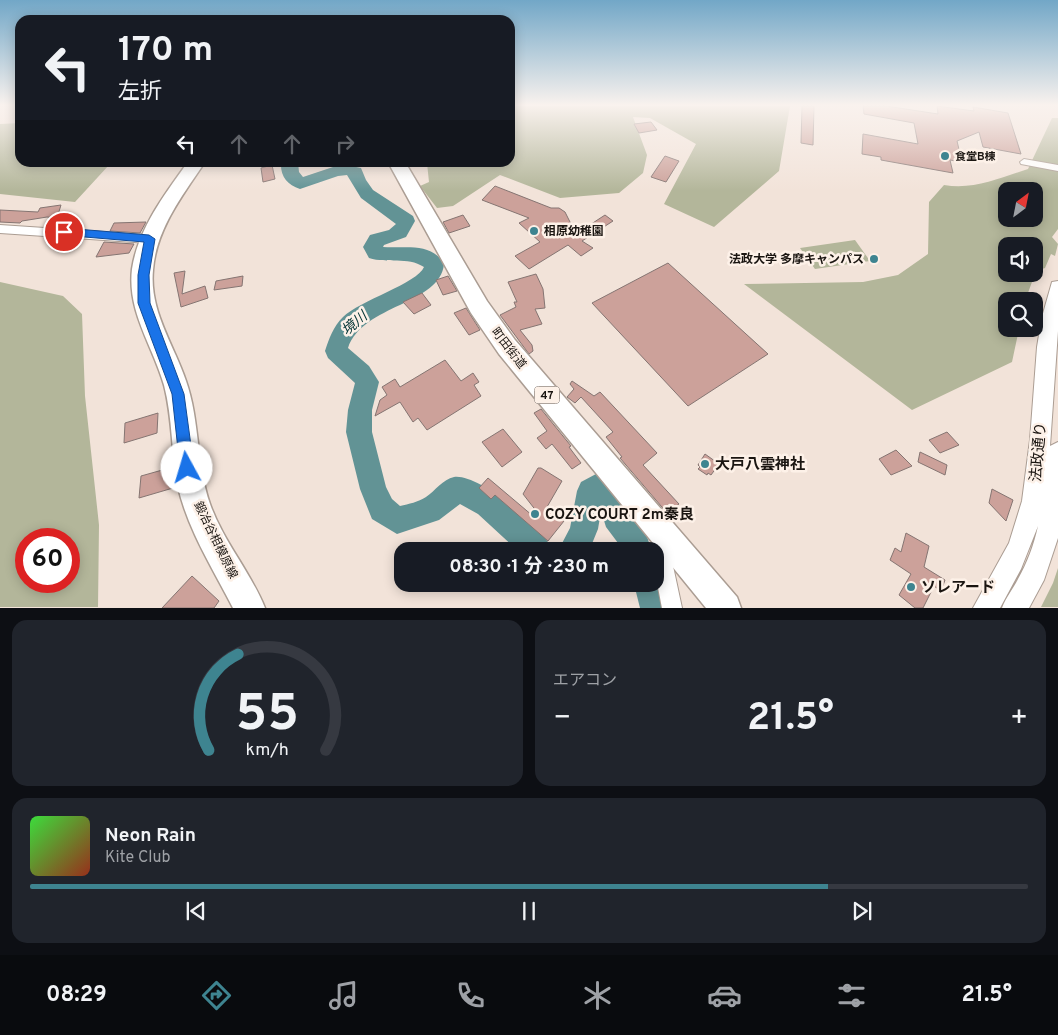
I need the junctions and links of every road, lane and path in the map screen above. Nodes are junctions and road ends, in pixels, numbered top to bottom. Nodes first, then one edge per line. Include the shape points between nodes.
1 (1027, 163) dead end
2 (194, 167) edge
3 (399, 167) edge
4 (1058, 168) edge
5 (0, 229) edge
6 (149, 239) junction
7 (1058, 287) edge
8 (1058, 452) edge
9 (666, 536) junction
10 (250, 608) edge
11 (672, 608) edge
12 (726, 608) edge
13 (985, 608) edge
14 (1014, 608) edge

1 - 4 street
2 - 6 main road, 鍛冶谷相模原線 via 161,214
3 - 9 main road, 町田街道 / 47 via 493,328
5 - 6 street
6 - 10 main road, 鍛冶谷相模原線 via 143,275 144,303 178,394 192,491 214,542
7 - 13 street, 法政通り via 1050,330 1034,496 1016,556
8 - 14 street, 法政通り via 1054,506 1046,545 1037,571
9 - 11 street via 664,566
9 - 12 main road, 町田街道 / 47

